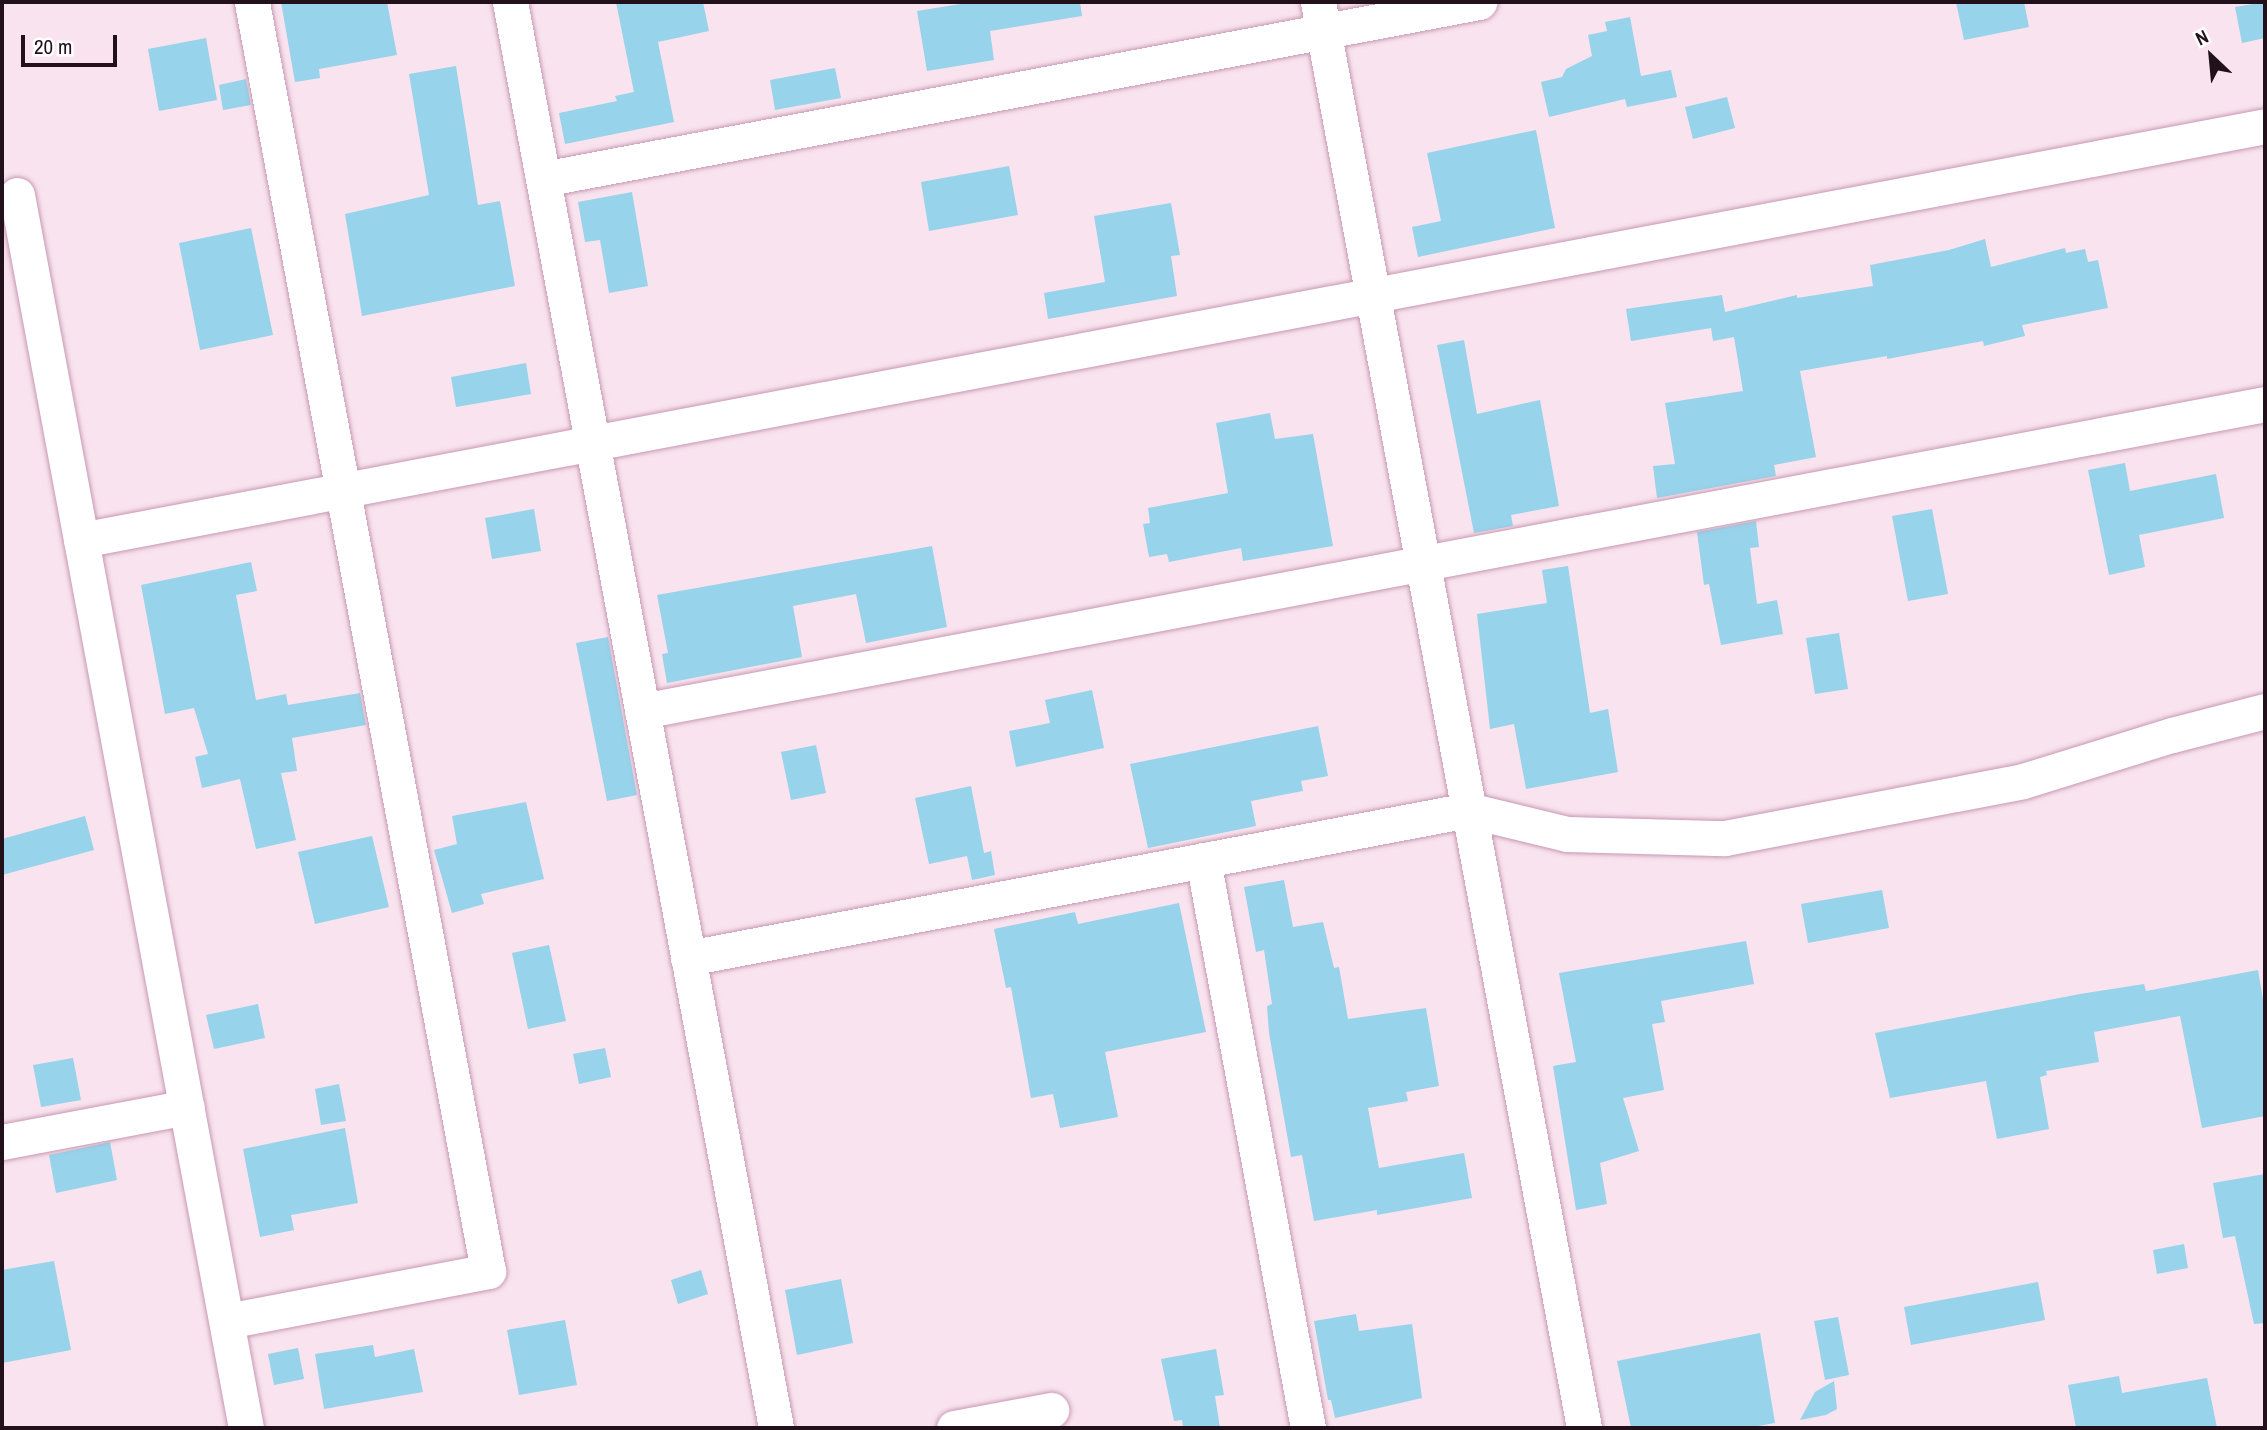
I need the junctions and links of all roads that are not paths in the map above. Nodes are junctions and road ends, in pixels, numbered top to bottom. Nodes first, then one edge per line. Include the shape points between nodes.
1 (252, 2) edge
2 (510, 2) edge
3 (1479, 2) edge
4 (1321, 17) edge
5 (2265, 126) edge
6 (543, 179) junction
7 (17, 195) dead end
8 (1373, 295) junction
9 (2265, 404) edge
10 (592, 443) junction
11 (342, 491) junction
12 (81, 540) junction
13 (1422, 564) junction
14 (642, 711) junction
15 (2265, 711) edge
16 (1468, 810) junction
17 (1203, 860) junction
18 (688, 958) junction
19 (187, 1107) junction
20 (2, 1142) edge
21 (227, 1321) junction
22 (1051, 1410) dead end
23 (246, 1428) edge
24 (776, 1428) edge
25 (954, 1428) edge
26 (1308, 1428) edge
27 (1584, 1428) edge

1 - 11 street
2 - 6 street
3 - 4 street
4 - 6 street
4 - 8 street
5 - 8 street
6 - 10 street
7 - 12 street
8 - 10 street
8 - 13 street
9 - 13 street
10 - 11 street
10 - 14 street
11 - 12 street
11 - 21 street via 488,1271
12 - 19 street
13 - 14 street
13 - 16 street
14 - 18 street
15 - 16 street via 2023,781 1725,838 1567,834
16 - 17 street
16 - 27 street
17 - 18 street
17 - 26 street
18 - 24 street
19 - 20 street
19 - 21 street
21 - 23 street
22 - 25 street

